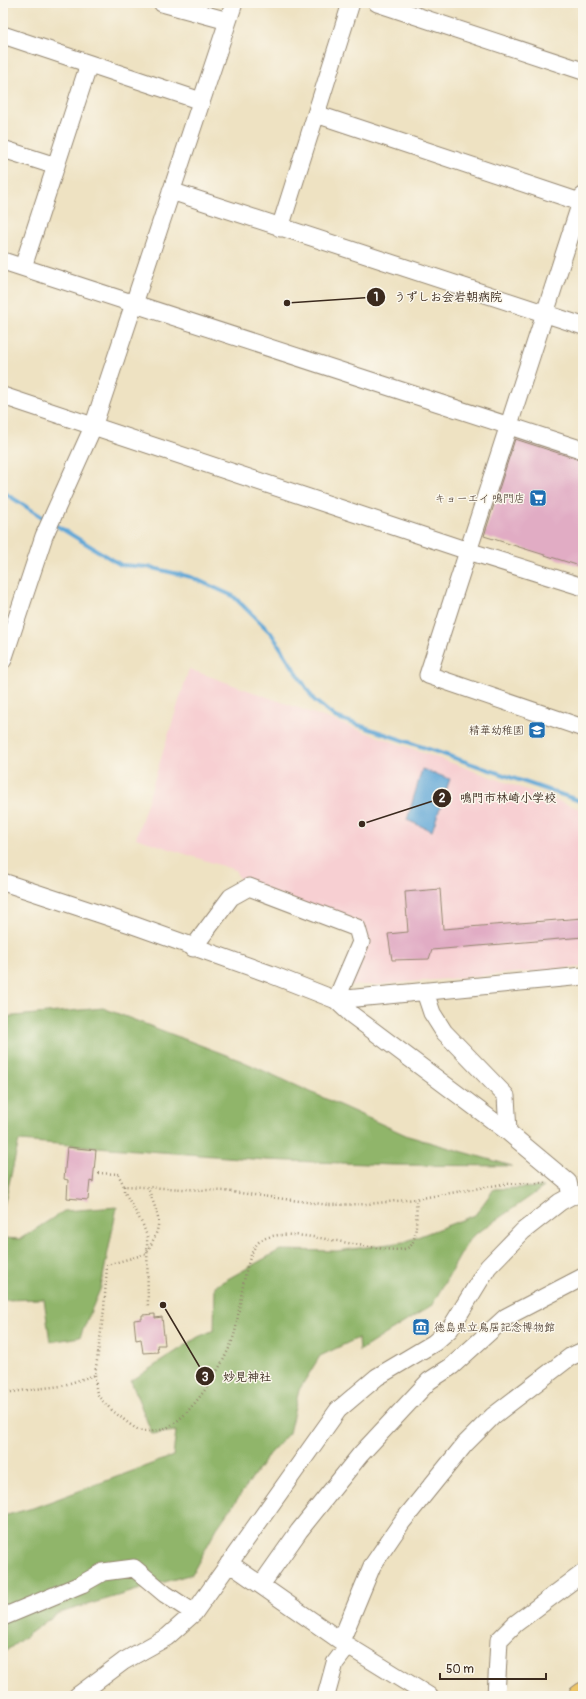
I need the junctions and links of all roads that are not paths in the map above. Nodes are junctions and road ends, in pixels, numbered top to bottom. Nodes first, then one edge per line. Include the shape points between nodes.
1 (162, 3) edge
2 (234, 3) edge
3 (352, 3) edge
4 (377, 3) edge
5 (228, 21) junction
6 (3, 35) edge
7 (89, 64) junction
8 (583, 71) edge
9 (201, 101) junction
10 (316, 114) junction
11 (3, 149) edge
12 (56, 166) junction
13 (172, 191) junction
14 (582, 200) edge
15 (280, 228) junction
16 (3, 261) edge
17 (23, 267) junction
18 (134, 303) junction
19 (545, 314) junction
20 (583, 326) edge
21 (3, 396) edge
22 (508, 426) junction
23 (93, 427) junction
24 (583, 450) edge
25 (468, 551) junction
26 (583, 587) edge
27 (3, 660) edge
28 (583, 728) edge
29 (3, 882) edge
30 (193, 948) junction
31 (583, 976) edge
32 (425, 992) junction
33 (336, 1000) junction
34 (508, 1132) junction
35 (574, 1191) edge
36 (583, 1278) edge
37 (583, 1351) edge
38 (229, 1563) junction
39 (583, 1573) edge
40 (261, 1585) junction
41 (194, 1613) junction
42 (3, 1617) edge
43 (344, 1644) junction
44 (583, 1693) edge
45 (77, 1696) edge
46 (326, 1696) edge
47 (429, 1696) edge
48 (496, 1696) edge
49 (579, 1696) edge

1 - 5 street
2 - 5 street
3 - 10 street
4 - 8 street
5 - 9 street
6 - 7 street
7 - 9 street
7 - 12 street
9 - 13 street
10 - 14 street
10 - 15 street
11 - 12 street
12 - 17 street
13 - 15 street
13 - 18 street
14 - 19 street
15 - 19 street
16 - 17 street
17 - 18 street
18 - 22 street
18 - 23 street
19 - 20 street
19 - 22 street
21 - 23 street
22 - 24 street
22 - 25 street
23 - 25 street
23 - 27 street via 44,536
25 - 26 street
25 - 28 street via 428,676
29 - 30 street via 133,925
30 - 33 street
30 - 33 street via 231,897 249,887 357,928 361,942
31 - 32 street
32 - 33 street
32 - 34 street via 432,1013 444,1032 506,1096
33 - 34 street via 352,1015
34 - 35 street
35 - 38 street via 523,1232 488,1267 450,1329 434,1343 377,1377 338,1410
36 - 40 street via 506,1317 452,1366 429,1381 356,1461 299,1531
37 - 43 street via 570,1357 493,1416 465,1444 402,1522 372,1566
38 - 40 street
38 - 41 street
39 - 48 street via 515,1624 499,1640
40 - 43 street
41 - 42 street via 134,1568 103,1572 82,1584
41 - 45 street via 167,1637 124,1661
43 - 46 street via 335,1663
43 - 47 street
44 - 49 main road

